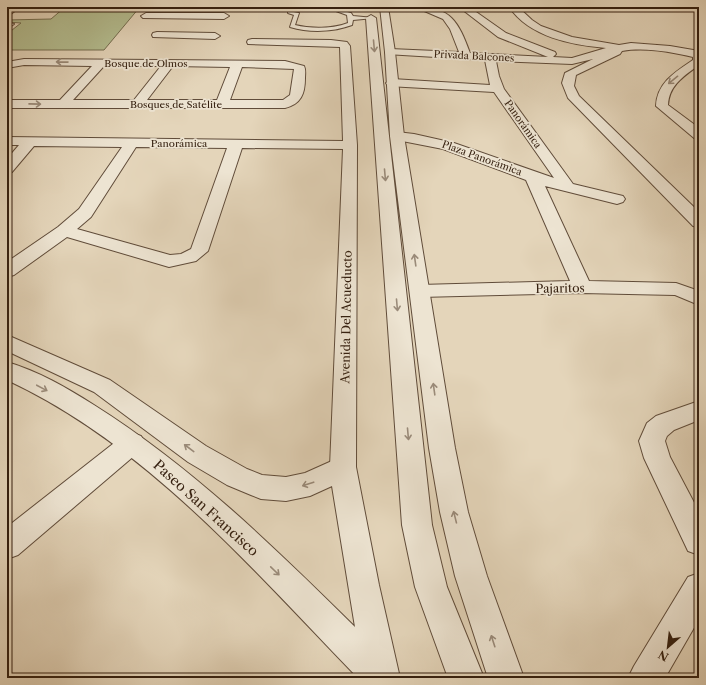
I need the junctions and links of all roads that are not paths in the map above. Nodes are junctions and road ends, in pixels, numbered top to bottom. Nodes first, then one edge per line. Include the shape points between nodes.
1 (16, 7) edge
2 (178, 7) edge
3 (419, 7) edge
4 (463, 7) edge
5 (514, 7) edge
6 (298, 10) dead end
7 (290, 12) dead end
8 (369, 12) edge
9 (7, 14) edge
10 (146, 16) dead end
11 (224, 16) dead end
12 (170, 17) junction
13 (7, 24) edge
14 (7, 27) edge
15 (215, 36) dead end
16 (252, 42) dead end
17 (616, 47) junction
18 (390, 52) junction
19 (699, 52) edge
20 (466, 56) junction
21 (490, 57) junction
22 (565, 60) junction
23 (101, 63) junction
24 (170, 63) junction
25 (237, 64) junction
26 (285, 64) joint
27 (7, 65) edge
28 (392, 83) junction
29 (498, 89) junction
30 (677, 102) dead end
31 (7, 104) edge
32 (63, 104) junction
33 (138, 104) junction
34 (222, 104) junction
35 (699, 126) edge
36 (699, 135) edge
37 (397, 136) junction
38 (7, 141) edge
39 (30, 141) junction
40 (132, 142) junction
41 (236, 143) junction
42 (350, 145) junction
43 (7, 169) edge
44 (533, 177) junction
45 (566, 186) junction
46 (617, 200) dead end
47 (699, 222) edge
48 (64, 232) junction
49 (7, 271) edge
50 (582, 287) junction
51 (420, 292) junction
52 (699, 299) edge
53 (7, 342) edge
54 (7, 370) edge
55 (699, 410) edge
56 (132, 443) junction
57 (343, 467) junction
58 (699, 541) edge
59 (7, 545) edge
60 (699, 588) edge
61 (382, 678) edge
62 (466, 678) edge
63 (506, 678) edge
64 (646, 678) edge

1 - 9 street
2 - 12 street
3 - 20 street via 438,11 452,21
4 - 22 street via 502,35
5 - 17 street via 526,20 546,32 575,41
6 - 8 lane via 336,10 349,14
7 - 8 lane via 297,14 292,25 297,28 342,27
8 - 18 street
8 -> 62 street via 417,525 431,587
10 - 12 street
11 - 12 street
12 - 15 street via 154,38
13 - 14 lane via 11,24
16 - 42 street, Avenida Del Acueducto via 344,44
17 - 19 street, Privada Balcones via 637,46
17 - 22 street, Privada Balcones
17 - 47 street via 616,52 571,73 567,79 567,86 574,98 600,126
18 - 20 street, Privada Balcones
18 - 28 street
19 -> 36 street via 698,61 669,82 663,90 662,99 662,106
20 - 21 street, Privada Balcones
21 - 22 street, Privada Balcones
21 - 29 street, Panorámica
23 - 24 street, Bosque de Olmos
23 -> 27 street, Bosque de Olmos via 24,62
23 - 32 street
24 - 25 street, Bosque de Olmos
24 - 33 street
25 - 26 street, Bosque de Olmos
25 - 34 street
26 - 34 street, Bosques de Satélite via 300,68 296,98 293,102 274,105
28 - 29 street
28 - 37 street
29 - 45 street, Panorámica
30 - 35 street via 679,110
31 -> 32 street, Bosques de Satélite
32 - 33 street, Bosques de Satélite
33 - 34 street, Bosques de Satélite
37 - 44 street, Plaza Panorámica via 416,137 440,143
51 -> 37 street
38 - 39 street, Panorámica
39 - 40 street, Panorámica
39 - 43 street
40 - 41 street, Panorámica
40 - 48 street via 85,214
41 - 42 street, Panorámica
41 - 48 street via 200,251 193,256 169,261
42 - 57 street, Avenida Del Acueducto
44 - 45 street, Plaza Panorámica
44 - 50 street
45 - 46 street, Plaza Panorámica
48 - 49 street
50 - 51 street, Pajaritos
50 - 52 street, Pajaritos via 676,290
63 -> 51 street via 471,576 454,512 442,448
57 -> 53 street via 310,484 286,490 261,487 237,477 197,454 102,386
54 -> 56 street, Paseo San Francisco via 81,408
55 - 58 street via 665,423 656,430 652,441 657,458
56 - 59 street
56 -> 61 street, Paseo San Francisco via 219,516
57 - 61 street, Avenida Del Acueducto
60 - 64 street

